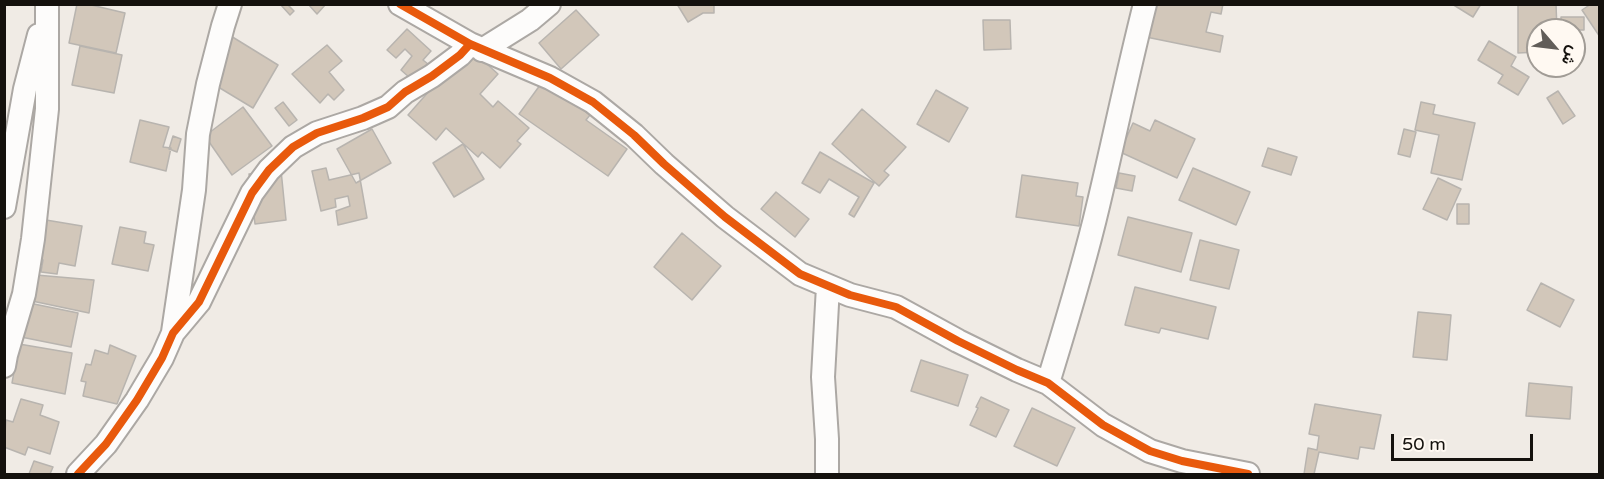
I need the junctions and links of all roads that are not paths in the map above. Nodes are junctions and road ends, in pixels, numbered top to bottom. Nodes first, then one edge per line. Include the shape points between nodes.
1 (46, 4) edge
2 (230, 4) edge
3 (400, 4) edge
4 (549, 4) edge
5 (1145, 4) edge
6 (476, 47) junction
7 (4, 207) edge
8 (828, 286) junction
9 (173, 333) junction
10 (4, 366) edge
11 (1048, 383) junction
12 (78, 474) edge
13 (827, 474) edge
14 (1248, 474) edge

1 - 7 street via 25,89
1 - 10 street via 47,109 33,239 24,294
2 - 9 street via 198,134 194,190
3 - 6 street
4 - 6 street via 530,20
5 - 11 street via 1098,206
6 - 8 street via 550,78 593,102 725,217 800,274
6 - 9 street via 388,107 317,132 293,147 252,193 199,302
8 - 11 street via 850,296 896,307
8 - 13 street via 823,377
9 - 12 street via 137,400 106,444
11 - 14 street via 1103,425 1150,451

